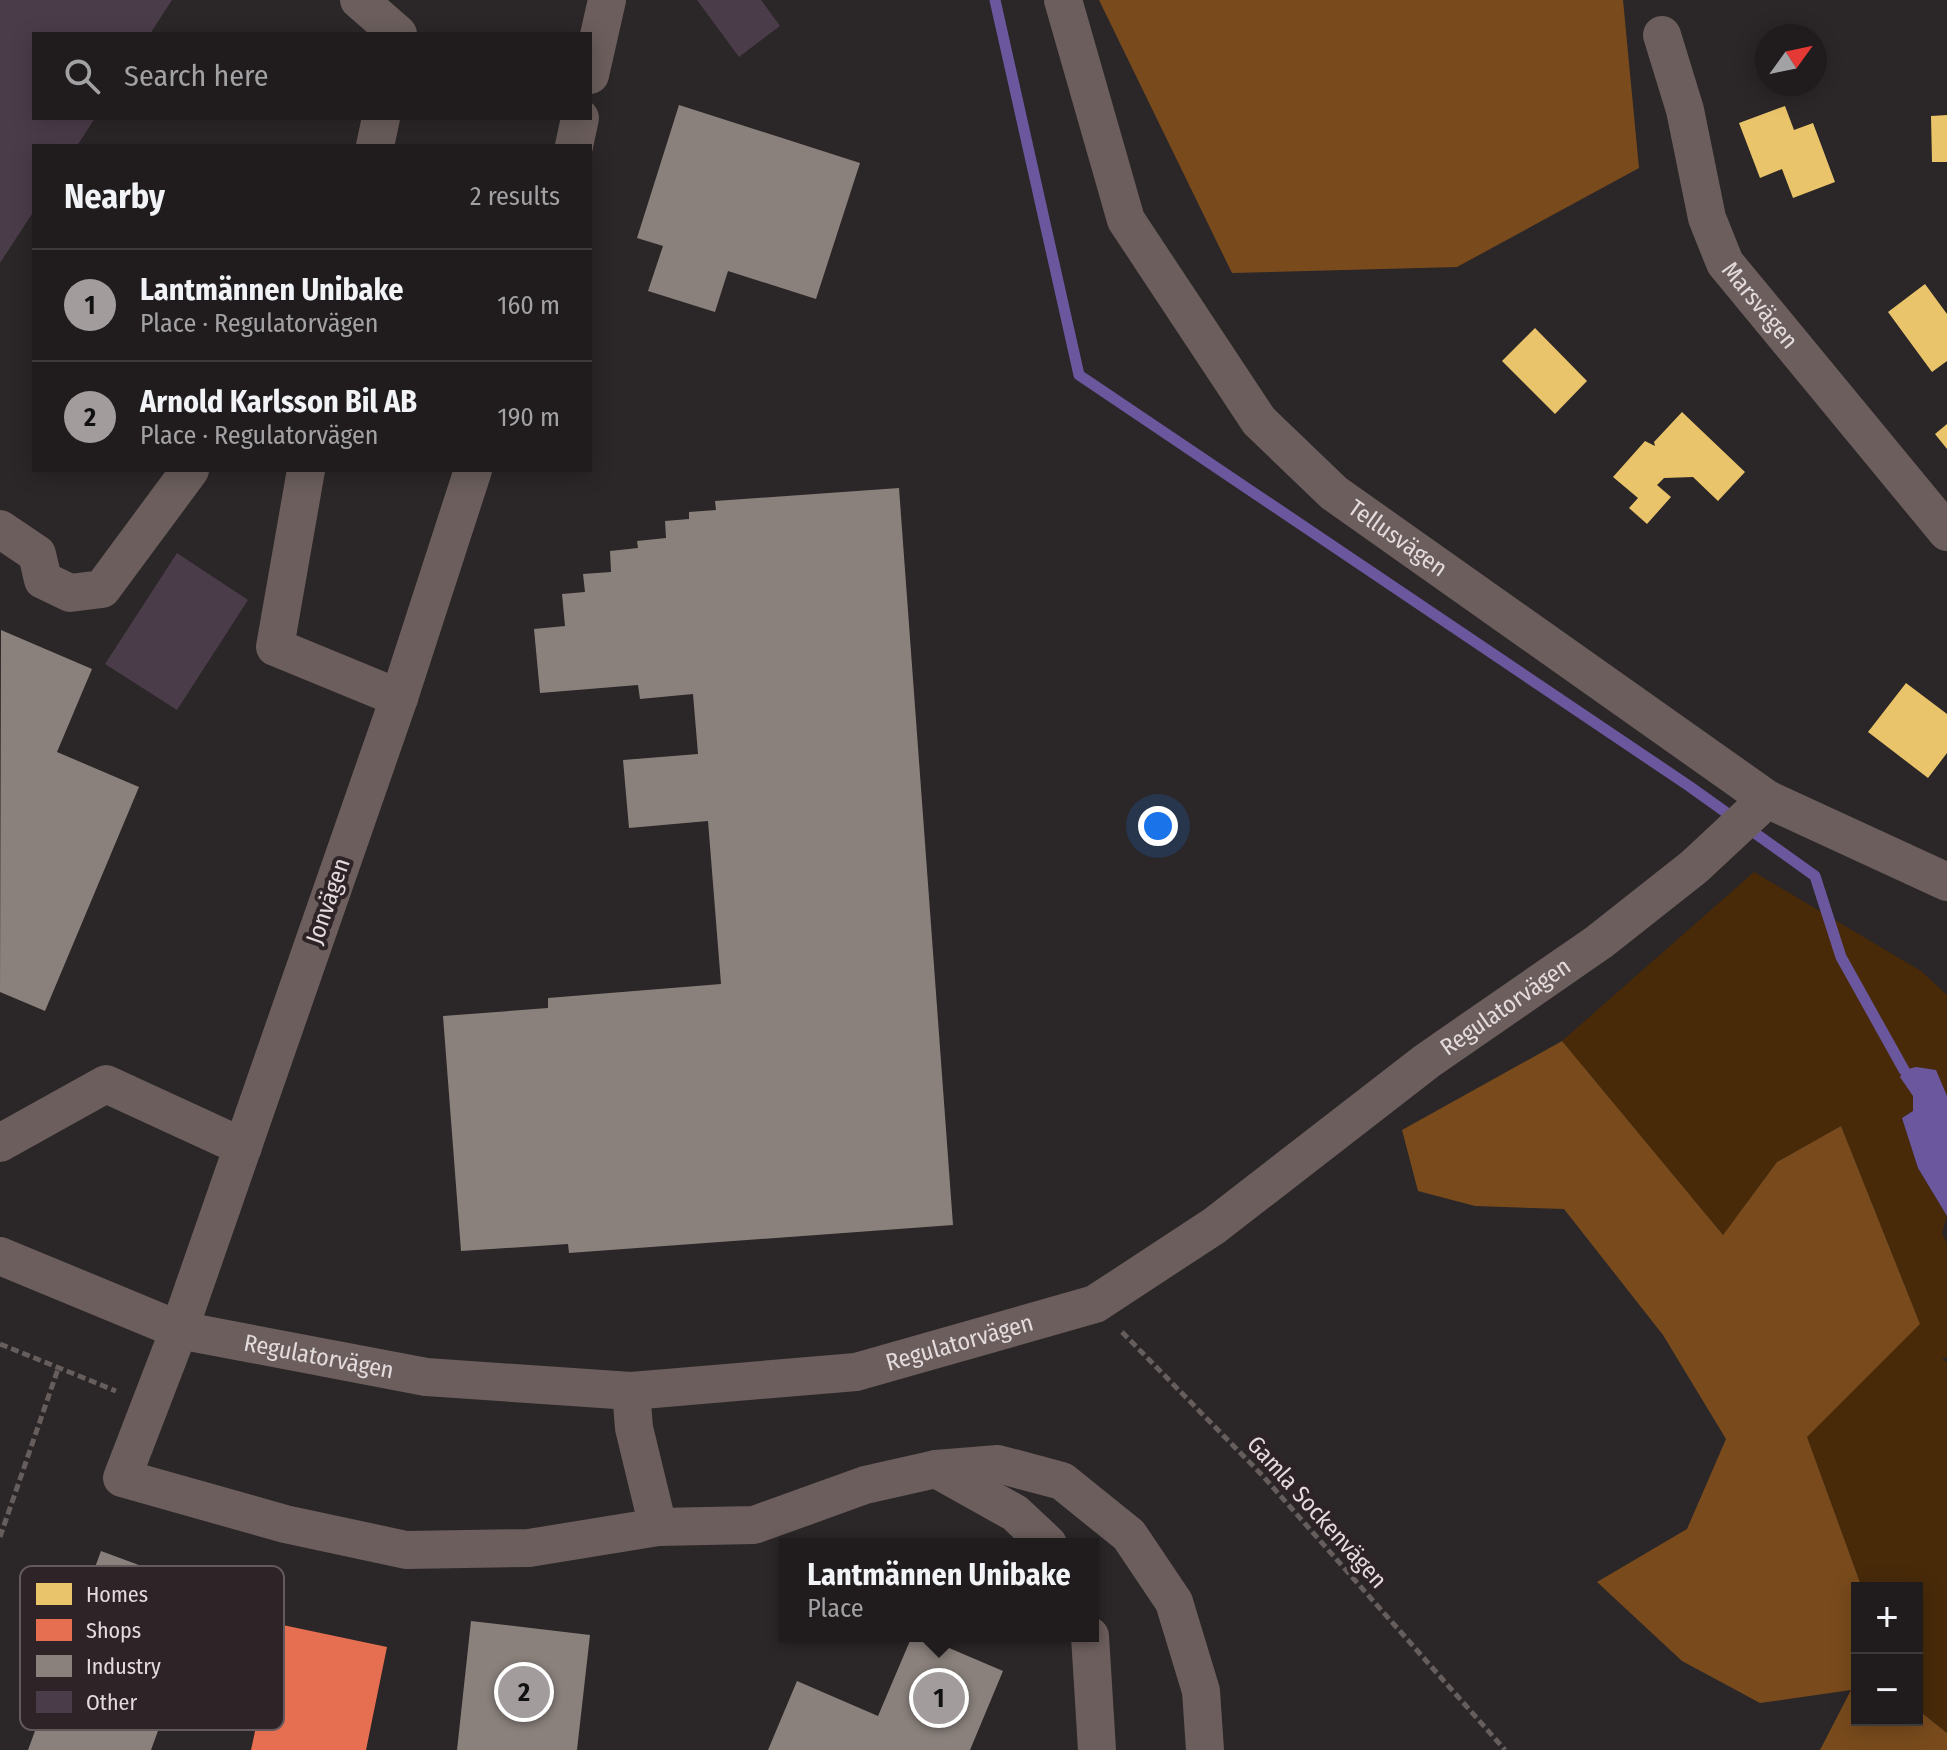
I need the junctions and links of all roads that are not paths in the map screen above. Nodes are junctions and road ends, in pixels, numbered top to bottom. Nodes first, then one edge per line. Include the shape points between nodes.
1 (359, 0) edge
2 (607, 0) edge
3 (1063, 0) edge
4 (402, 22) edge
5 (1662, 35) dead end
6 (592, 66) edge
7 (381, 120) edge
8 (580, 120) edge
9 (375, 144) edge
10 (574, 144) edge
11 (189, 472) edge
12 (306, 472) edge
13 (472, 472) edge
14 (0, 529) edge
15 (1947, 532) edge
16 (399, 698) junction
17 (1761, 805) junction
18 (1947, 882) edge
19 (0, 1143) edge
20 (243, 1147) junction
21 (0, 1256) edge
22 (179, 1330) junction
23 (631, 1391) junction
24 (936, 1469) junction
25 (658, 1527) junction
26 (1042, 1538) edge
27 (1090, 1642) edge
28 (1097, 1750) edge
29 (1205, 1750) edge

1 - 4 street
2 - 6 street
3 - 17 street, Tellusvägen via 1126,220 1259,421 1334,493
5 - 15 street, Marsvägen via 1685,110 1707,218 1725,263
7 - 9 street
8 - 10 street
11 - 14 street via 102,589 70,593 43,580 37,554
12 - 16 street via 275,647
13 - 16 street, Jonvägen
16 - 20 street, Jonvägen
17 - 18 street, Tellusvägen
17 - 23 street, Regulatorvägen via 1599,942 1427,1061 1214,1226 1095,1304 856,1372
19 - 20 street via 106,1084
20 - 22 street, Jonvägen
21 - 22 street, Regulatorvägen
22 - 23 street, Regulatorvägen via 426,1377
22 - 25 street, Jonvägen via 122,1478 285,1524 406,1550 529,1548
23 - 25 street via 634,1428
24 - 25 street via 865,1485 754,1525
24 - 26 street via 1015,1513
24 - 29 street via 998,1464 1062,1481 1129,1535 1174,1602 1201,1691
27 - 28 street

